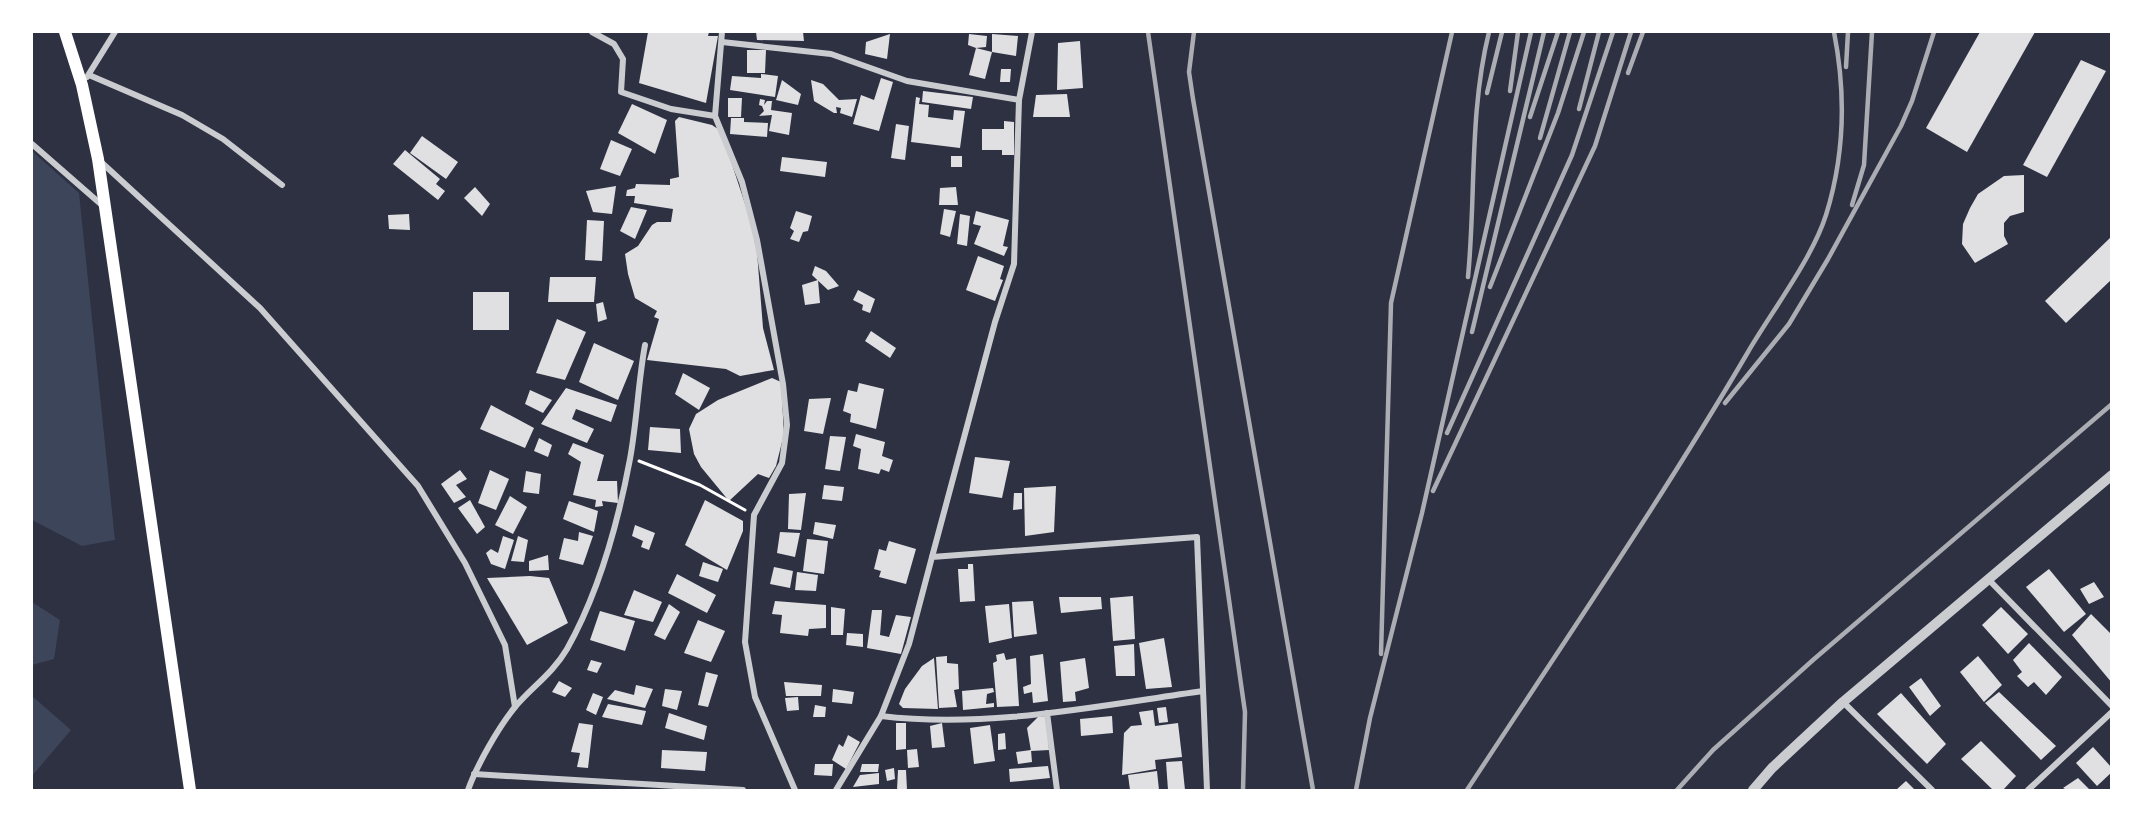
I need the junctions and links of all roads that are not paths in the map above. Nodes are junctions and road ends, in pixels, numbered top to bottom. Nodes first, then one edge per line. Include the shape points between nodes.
1 (65, 32) edge
2 (115, 32) edge
3 (592, 32) edge
4 (722, 32) edge
5 (1032, 32) edge
6 (722, 42) junction
7 (86, 80) junction
8 (1019, 100) junction
9 (715, 116) junction
10 (32, 144) edge
11 (98, 159) junction
12 (282, 186) dead end
13 (106, 208) junction
14 (645, 345) dead end
15 (2112, 475) edge
16 (932, 557) junction
17 (1988, 579) junction
18 (1203, 691) junction
19 (1843, 702) junction
20 (2112, 706) edge
21 (515, 707) junction
22 (2112, 712) edge
23 (1047, 713) junction
24 (881, 717) junction
25 (474, 774) junction
26 (190, 790) edge
27 (468, 790) edge
28 (743, 790) edge
29 (795, 790) edge
30 (836, 790) edge
31 (1057, 790) edge
32 (1207, 790) edge
33 (1753, 790) edge
34 (1932, 790) edge
35 (2028, 790) edge

1 - 7 main road
2 - 7 street
3 - 9 street via 614,44 623,59 621,92 671,109
4 - 6 street
5 - 8 street
6 - 8 street via 831,54 907,81
6 - 9 street
7 - 11 main road
7 - 12 street via 182,115 224,139
8 - 16 street via 1014,264
9 - 29 street via 742,182 757,240 783,384 787,425 782,463 754,515 745,642 754,697
10 - 13 street
11 - 13 main road
11 - 21 street via 260,308 418,486 465,563 505,645
13 - 26 main road
14 - 21 street via 630,457 606,553 566,650 549,675
15 - 17 street
16 - 18 street via 1197,537
16 - 24 street via 909,644
17 - 19 street
17 - 20 street
18 - 23 street
18 - 32 street
19 - 33 street
19 - 34 street
21 - 25 street
22 - 35 street
23 - 24 street via 925,722
23 - 31 street
24 - 30 street
25 - 27 street
25 - 28 street

